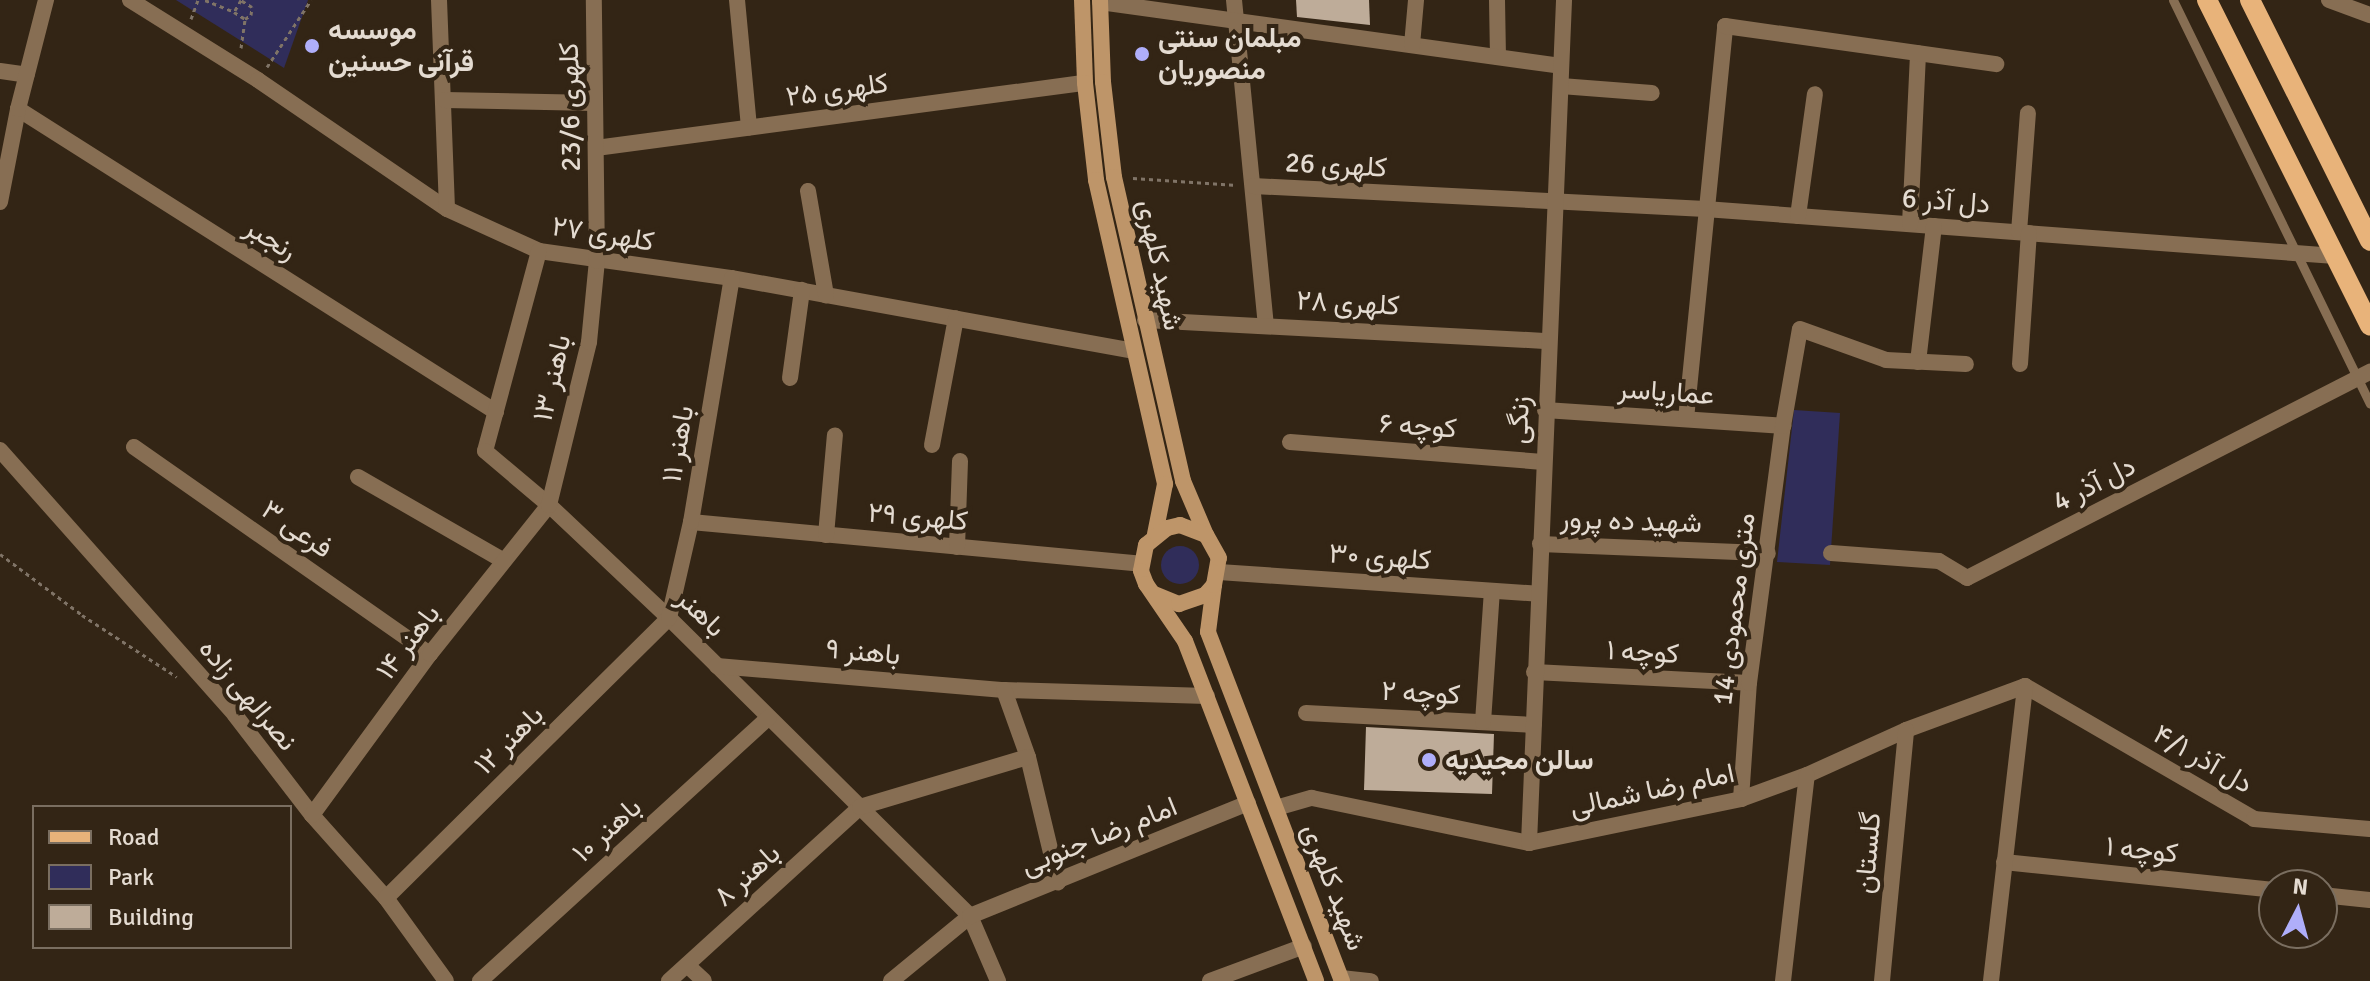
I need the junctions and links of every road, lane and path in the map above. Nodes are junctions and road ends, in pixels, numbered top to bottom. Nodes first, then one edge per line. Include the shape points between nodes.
1 (46, 0) edge
2 (130, 0) edge
3 (205, 0) edge
4 (311, 0) edge
5 (439, 0) edge
6 (594, 0) edge
7 (737, 0) edge
8 (1082, 0) edge
9 (1234, 0) edge
10 (1416, 0) edge
11 (1497, 0) edge
12 (1564, 0) edge
13 (2173, 0) edge
14 (2207, 0) edge
15 (2250, 0) edge
16 (2329, 0) edge
17 (248, 1) edge
18 (1100, 1) edge
19 (234, 12) junction
20 (2370, 15) edge
21 (245, 19) junction
22 (1237, 23) junction
23 (1412, 45) junction
24 (1918, 53) junction
25 (1498, 57) junction
26 (1996, 64) dead end
27 (1561, 66) junction
28 (239, 69) junction
29 (0, 71) edge
30 (27, 75) junction
31 (258, 80) junction
32 (1085, 83) junction
33 (1561, 86) junction
34 (1652, 93) dead end
35 (1815, 94) dead end
36 (445, 100) junction
37 (595, 103) junction
38 (18, 109) junction
39 (2028, 113) dead end
40 (749, 127) junction
41 (596, 148) junction
42 (1114, 177) junction
43 (1253, 186) junction
44 (808, 191) dead end
45 (0, 202) edge
46 (1554, 203) junction
47 (447, 209) junction
48 (1705, 209) junction
49 (1798, 216) junction
50 (1910, 224) junction
51 (1934, 226) junction
52 (2024, 233) junction
53 (2370, 241) edge
54 (539, 251) junction
55 (2297, 251) junction
56 (2335, 256) junction
57 (597, 261) junction
58 (732, 278) junction
59 (802, 290) junction
60 (826, 295) junction
61 (956, 318) junction
62 (1145, 320) junction
63 (1266, 325) junction
64 (2370, 325) edge
65 (1548, 341) junction
66 (1133, 351) junction
67 (1918, 362) junction
68 (1966, 364) dead end
69 (2020, 364) dead end
70 (2364, 375) edge
71 (790, 378) dead end
72 (2370, 404) edge
73 (1545, 410) junction
74 (496, 412) junction
75 (1686, 419) junction
76 (1783, 426) junction
77 (835, 435) dead end
78 (1290, 442) dead end
79 (932, 445) dead end
80 (134, 447) dead end
81 (0, 450) edge
82 (960, 461) dead end
83 (1543, 462) junction
84 (358, 477) dead end
85 (549, 505) junction
86 (691, 522) junction
87 (1155, 534) junction
88 (826, 535) junction
89 (1206, 535) junction
90 (1540, 544) junction
91 (957, 547) junction
92 (1768, 553) junction
93 (1831, 553) dead end
94 (0, 554) edge
95 (504, 561) junction
96 (1141, 564) junction
97 (1216, 578) junction
98 (1492, 591) junction
99 (1154, 594) junction
100 (1538, 594) junction
101 (669, 618) junction
102 (430, 654) junction
103 (717, 666) junction
104 (1534, 672) junction
105 (184, 682) dead end
106 (1749, 683) junction
107 (2025, 686) junction
108 (1004, 690) junction
109 (1207, 696) junction
110 (1306, 713) dead end
111 (769, 717) junction
112 (1483, 722) junction
113 (1534, 725) junction
114 (1906, 730) junction
115 (1028, 757) junction
116 (1807, 775) junction
117 (1741, 799) junction
118 (1248, 803) junction
119 (860, 807) junction
120 (1276, 808) junction
121 (312, 815) junction
122 (2370, 829) edge
123 (1529, 843) junction
124 (2004, 862) junction
125 (1058, 882) junction
126 (2258, 888) edge
127 (2338, 897) edge
128 (386, 898) junction
129 (2370, 900) edge
130 (970, 916) junction
131 (1304, 946) junction
132 (687, 965) junction
133 (1341, 979) edge
134 (446, 981) edge
135 (480, 981) edge
136 (669, 981) edge
137 (704, 981) edge
138 (891, 981) edge
139 (998, 981) edge
140 (1210, 981) edge
141 (1316, 981) edge
142 (1371, 981) edge
143 (1783, 981) edge
144 (1882, 981) edge
145 (1991, 981) edge

1 - 30 street
2 - 28 street, کلهری ۲۷
3 - 19 path
4 - 31 path
5 - 36 street
6 - 37 street, کلهری 23/6
7 - 40 street
8 - 32 main road, شهید کلهری
9 - 22 street
10 - 23 street
11 - 25 street
12 - 27 street, زنگی
13 - 55 lane
14 - 56 main road
15 - 53 main road
16 - 20 street
17 - 19 path via 241,0
17 - 21 path via 251,15
18 - 22 street
18 - 42 main road, شهید کلهری
19 - 21 path
21 - 28 path
22 - 23 street
22 - 43 street
23 - 25 street
24 - 26 street
24 - 48 street via 1725,26
24 - 50 street
25 - 27 street
27 - 33 street, زنگی
28 - 31 street, کلهری ۲۷
29 - 30 street
30 - 38 street
31 - 47 street, کلهری ۲۷
32 - 40 street, کلهری ۲۵
32 - 66 main road, شهید کلهری via 1096,180
33 - 34 street
33 - 46 street, زنگی
35 - 49 street
36 - 37 street
36 - 47 street
37 - 41 street, کلهری 23/6
38 - 45 street
38 - 74 street, رنجبر
39 - 52 street
40 - 41 street, کلهری ۲۵
41 - 57 street, کلهری 23/6
42 - 43 path, کلهری 26
42 - 62 main road, شهید کلهری
43 - 46 street, کلهری 26
43 - 63 street
44 - 60 street
46 - 48 street, دل آذر 6
46 - 65 street, زنگی
47 - 54 street, کلهری ۲۷
48 - 49 street, دل آذر 6
48 - 75 street
49 - 50 street, دل آذر 6
50 - 51 street, دل آذر 6
51 - 52 street, دل آذر 6
51 - 67 street
52 - 55 street, دل آذر 6
52 - 69 street
54 - 57 street, کلهری ۲۷
54 - 74 street, باهنر
55 - 56 street, دل آذر 6
55 - 70 lane
56 - 64 main road
57 - 58 street, کلهری ۲۷
57 - 85 street, باهنر ۱۳ via 589,342
58 - 59 street, کلهری ۲۷
58 - 86 street, باهنر ۱۱
59 - 60 street, کلهری ۲۷
59 - 71 street
60 - 61 street, کلهری ۲۷
61 - 66 street, کلهری ۲۷
61 - 79 street
62 - 63 street, کلهری ۲۸
62 - 89 main road, شهید کلهری via 1183,481
63 - 65 street, کلهری ۲۸
65 - 73 street, زنگی
66 - 87 main road, شهید کلهری via 1165,484
67 - 68 street
67 - 76 street, 14 متری محمودی via 1886,360 1800,329
70 - 72 lane
70 - 93 street, دل آذر 4 via 1967,578 1939,561
73 - 75 street, عماریاسر
73 - 83 street, زنگی
74 - 85 street, باهنر via 485,451
75 - 76 street, عماریاسر
76 - 92 street, 14 متری محمودی
77 - 88 street
78 - 83 street, ۶ کوچه
80 - 102 street, فرعی ۳
81 - 121 street, نصرالهی زاده via 235,715
82 - 91 street
83 - 90 street, زنگی
84 - 95 street
85 - 95 street, باهنر ۱۴
85 - 101 street, باهنر
86 - 88 street, کلهری ۲۹
86 - 101 street, باهنر ۱۱
87 - 89 main road via 1180,525
87 - 96 main road
88 - 91 street, کلهری ۲۹
89 - 97 main road via 1219,558
90 - 92 street, شهید ده پرور
90 - 100 street, زنگی
91 - 96 street, کلهری ۲۹
92 - 106 street, 14 متری محمودی
94 - 105 path
95 - 102 street, باهنر ۱۴
96 - 99 main road
97 - 98 street, کلهری ۳۰
97 - 99 main road via 1193,602 1179,604
97 - 120 main road, شهید کلهری via 1208,632
98 - 100 street, کلهری ۳۰
98 - 112 street
99 - 109 main road, شهید کلهری via 1185,641
100 - 104 street, زنگی
101 - 103 street, باهنر
101 - 128 street, باهنر ۱۲
102 - 121 street, باهنر ۱۴
103 - 108 street, باهنر ۹
103 - 111 street, باهنر
104 - 106 street, ۱ کوچه
104 - 113 street, زنگی
106 - 117 street, 14 متری محمودی
107 - 114 street, امام رضا شمالی
107 - 122 street, دل آذر ۴/۱ via 2254,819
107 - 124 street
108 - 109 street, باهنر ۹
108 - 115 street
109 - 118 main road, شهید کلهری
110 - 112 street, ۲ کوچه
111 - 119 street, باهنر
111 - 135 street, باهنر ۱۰
112 - 113 street, ۲ کوچه
113 - 123 street, زنگی
114 - 116 street, امام رضا شمالی
114 - 144 street, گلستان
115 - 119 street
115 - 125 street
116 - 117 street, امام رضا شمالی
116 - 143 street
117 - 123 street, امام رضا شمالی
118 - 125 street, امام رضا جنوبی
118 - 131 main road, شهید کلهری
119 - 130 street, باهنر
119 - 132 street, باهنر ۸
120 - 123 street, امام رضا شمالی via 1312,798
120 - 133 main road, شهید کلهری
121 - 128 street, نصرالهی زاده
124 - 126 street, کوچه ۱
124 - 145 street
125 - 130 street, امام رضا جنوبی
127 - 129 street
128 - 134 street, نصرالهی زاده
130 - 138 street, امام رضا جنوبی
130 - 139 street, باهنر
131 - 140 street
131 - 141 main road, شهید کلهری
132 - 136 street, باهنر ۸
132 - 137 street
133 - 142 street

